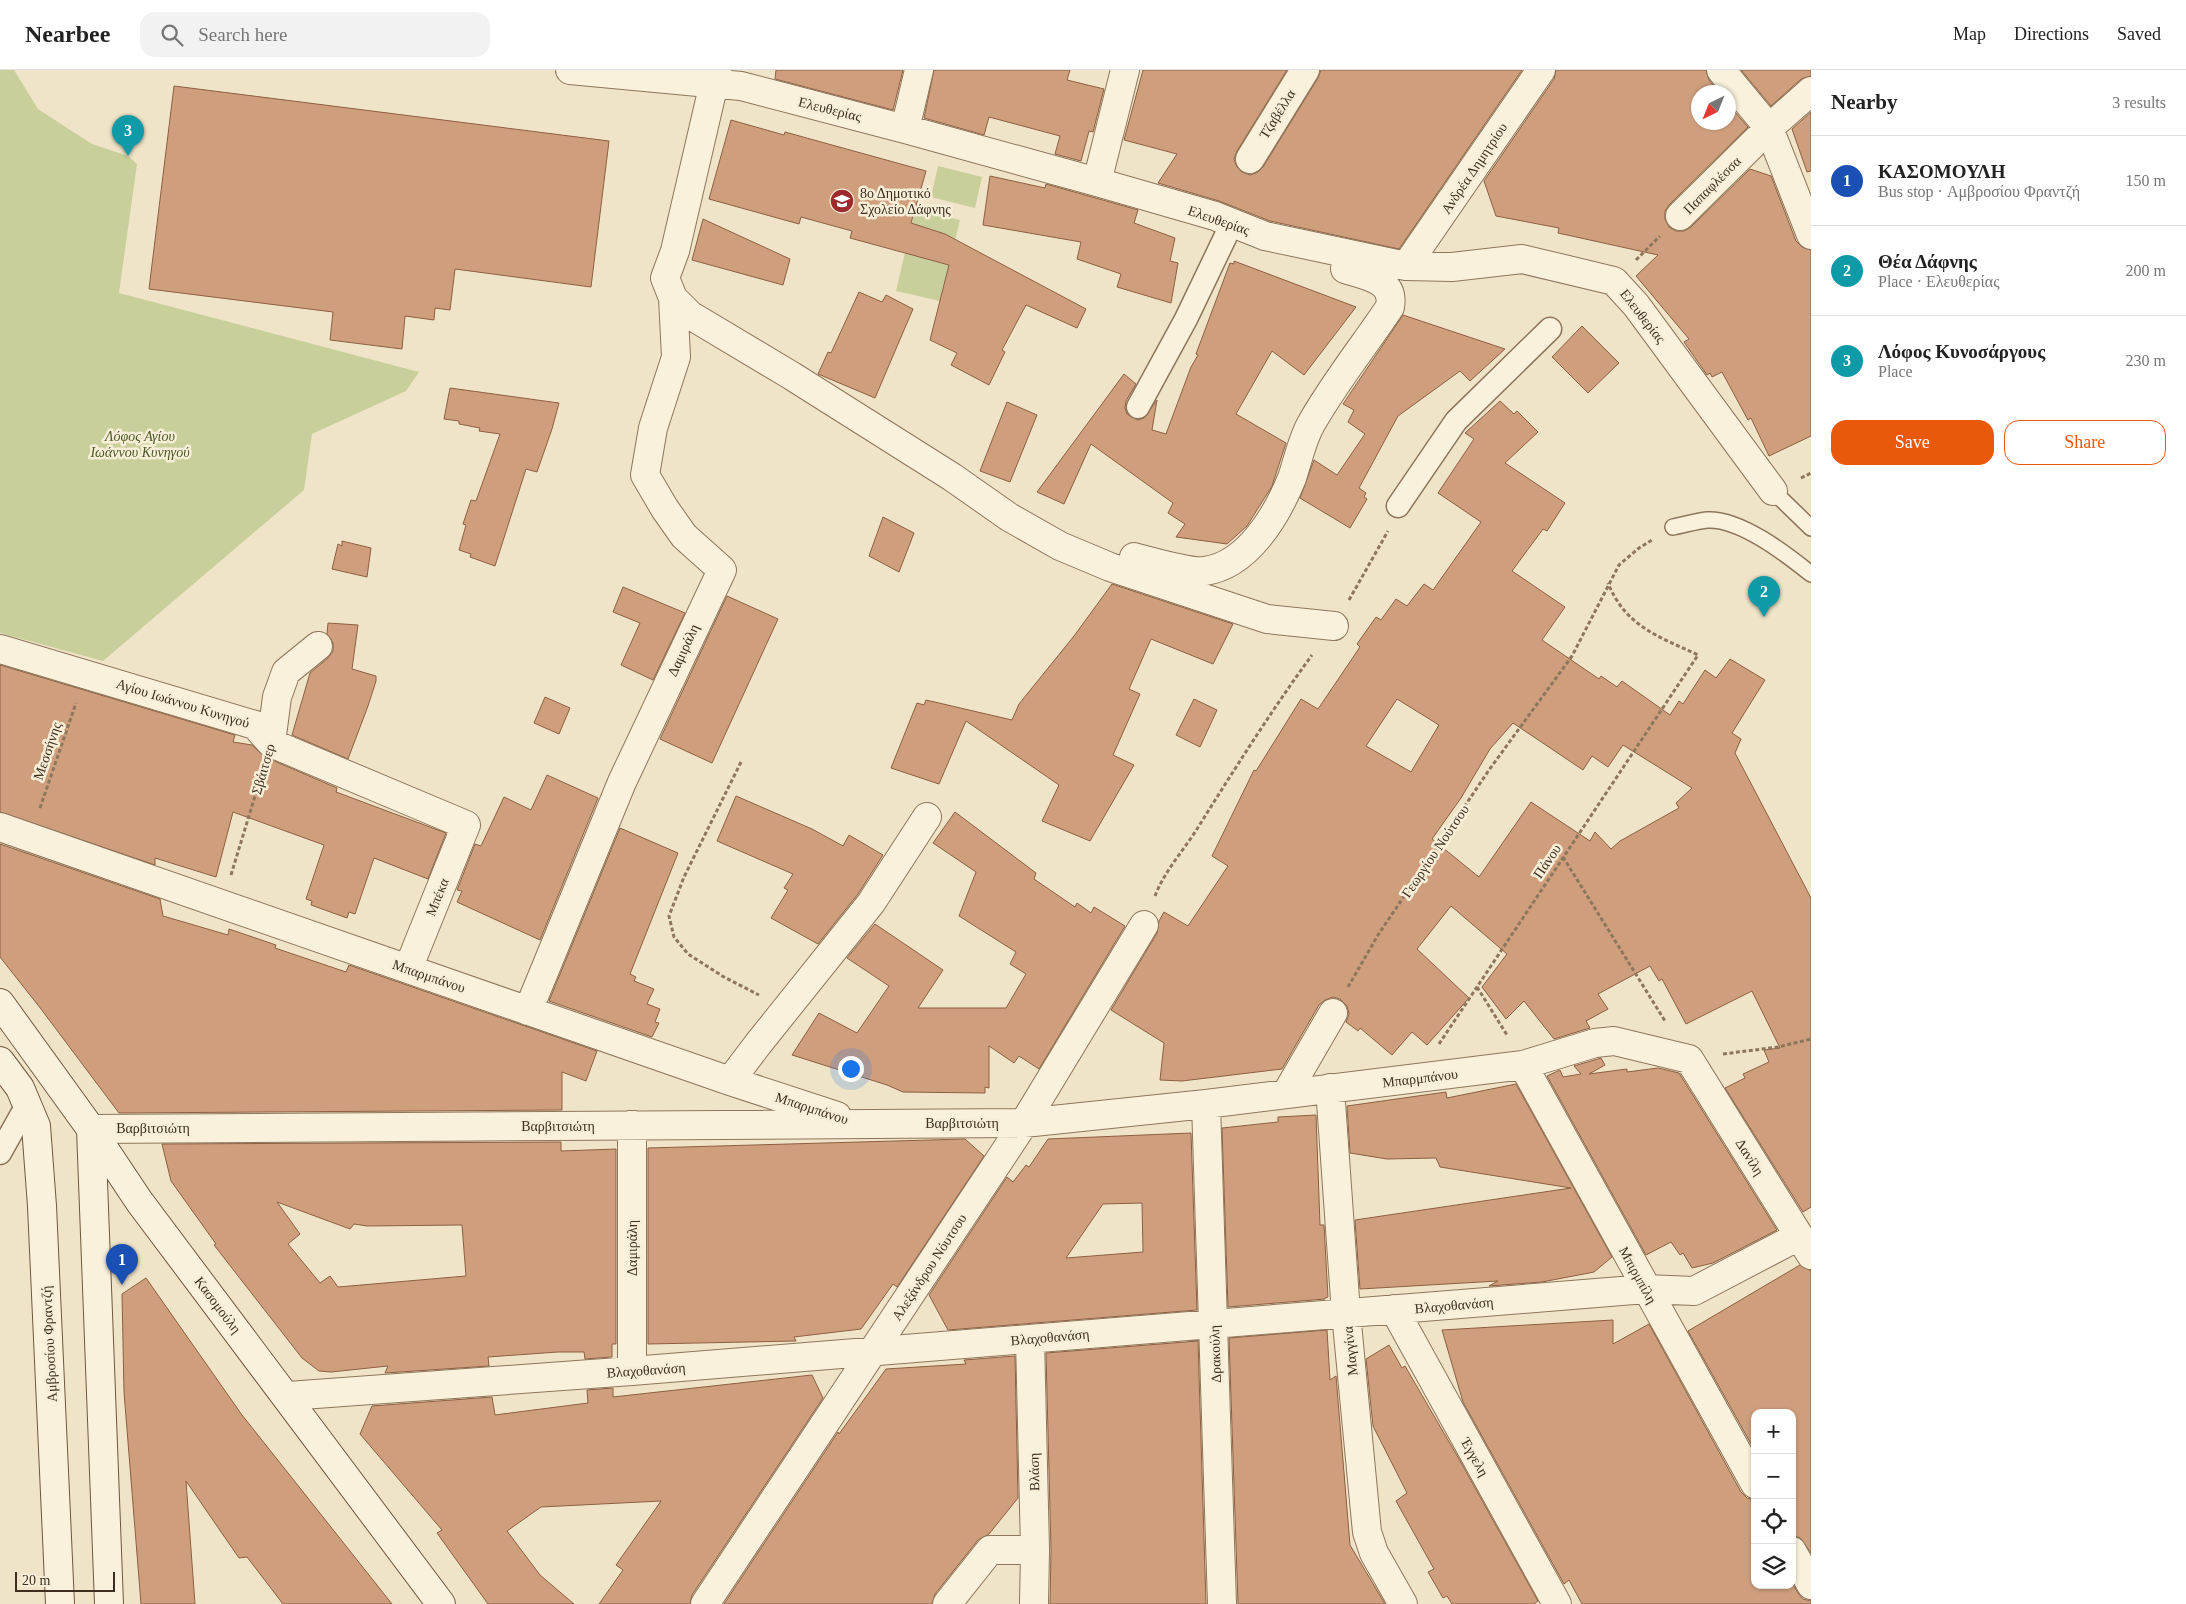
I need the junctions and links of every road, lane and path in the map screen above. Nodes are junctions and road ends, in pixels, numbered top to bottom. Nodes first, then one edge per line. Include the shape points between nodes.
1 (570, 70) edge
2 (919, 70) edge
3 (1126, 70) edge
4 (1305, 70) edge
5 (1541, 70) edge
6 (1721, 70) edge
7 (716, 76) edge
8 (1811, 92) edge
9 (1769, 128) junction
10 (905, 129) junction
11 (1250, 158) dead end
12 (1097, 182) junction
13 (1680, 216) joint
14 (1232, 223) junction
15 (1265, 236) junction
16 (1811, 236) edge
17 (1406, 266) junction
18 (1614, 281) junction
19 (673, 298) junction
20 (1550, 329) dead end
21 (1138, 407) dead end
22 (1773, 492) joint
23 (1398, 506) joint
24 (1009, 517) junction
25 (1673, 528) joint
26 (1811, 528) edge
27 (1811, 574) edge
28 (1608, 583) junction
29 (1334, 626) junction
30 (318, 646) dead end
31 (0, 649) edge
32 (86, 673) junction
33 (271, 743) junction
34 (741, 762) dead end
35 (927, 817) dead end
36 (466, 825) joint
37 (0, 826) edge
38 (30, 837) junction
39 (1563, 856) junction
40 (223, 904) junction
41 (1144, 925) joint
42 (408, 969) junction
43 (1477, 987) junction
44 (0, 1003) edge
45 (786, 1009) junction
46 (528, 1011) junction
47 (1333, 1013) joint
48 (1811, 1040) edge
49 (1689, 1058) junction
50 (0, 1061) edge
51 (1523, 1065) junction
52 (1415, 1080) junction
53 (730, 1082) junction
54 (1330, 1088) junction
55 (1286, 1094) junction
56 (24, 1095) junction
57 (1206, 1104) junction
58 (860, 1123) junction
59 (1024, 1123) junction
60 (632, 1125) junction
61 (92, 1129) junction
62 (0, 1153) edge
63 (1805, 1246) edge
64 (1646, 1289) junction
65 (1394, 1310) junction
66 (1346, 1313) junction
67 (1214, 1324) junction
68 (1030, 1339) junction
69 (874, 1352) junction
70 (632, 1371) junction
71 (288, 1396) junction
72 (1751, 1477) edge
73 (1036, 1550) junction
74 (1796, 1558) edge
75 (1811, 1585) edge
76 (60, 1604) edge
77 (109, 1604) edge
78 (441, 1604) edge
79 (705, 1604) edge
80 (947, 1604) edge
81 (1034, 1604) edge
82 (1222, 1604) edge
83 (1403, 1604) edge
84 (1557, 1604) edge

1 - 7 street, Ελευθερίας
2 - 10 street
3 - 12 street
4 - 11 street, Τζαβέλλα
5 - 17 street, Ανδρέα Δημητρίου
6 - 9 street
7 - 10 street, Ελευθερίας via 742,86
7 - 19 street via 675,251 665,278
8 - 9 street, Παπαφλέσσα
9 - 13 street, Παπαφλέσσα
9 - 16 street
10 - 12 street, Ελευθερίας
12 - 14 street, Ελευθερίας
13 - 18 path, Παπαφλέσσα
14 - 15 street, Ελευθερίας
14 - 21 street via 1186,319
15 - 17 street, Ελευθερίας
15 - 24 street via 1311,259 1381,280 1392,298 1390,307 1310,426 1281,503 1243,553 1231,562 1204,571 1162,565
17 - 18 street, Ελευθερίας via 1452,267 1522,259
18 - 22 street, Ελευθερίας via 1636,305
19 - 24 street via 690,315 952,477
19 - 46 street, Δαμιράλη via 676,357 653,428 645,475 684,536 722,570 622,782
20 - 23 street via 1456,421
22 - 26 lane
23 - 29 path via 1388,532
24 - 29 street via 1060,546 1119,570 1267,619
25 - 27 lane via 1707,520 1729,522 1756,536
25 - 28 path, Γεωργίου Νούτσου via 1638,548 1619,565
28 - 39 path, Πάνου via 1614,599 1629,618 1698,655
28 - 47 path, Γεωργίου Νούτσου via 1572,656 1489,770 1384,927
29 - 41 path via 1277,702 1160,882
30 - 33 street, Σβάιτσερ via 286,672 277,697
31 - 32 street, Αγίου Ιωάννου Κυνηγού
32 - 33 street, Αγίου Ιωάννου Κυνηγού via 255,725
32 - 38 path, Μεσσήνης
33 - 36 street, Αγίου Ιωάννου Κυνηγού
33 - 40 path, Σβάιτσερ
34 - 45 path via 684,877 669,916 674,937 688,954
35 - 45 street via 871,903
36 - 42 street, Μπέκα
37 - 38 street, Μπαρμπάνου
38 - 40 street, Μπαρμπάνου
39 - 43 path, Πάνου
39 - 49 path
40 - 42 street, Μπαρμπάνου
41 - 59 street, Αλεξάνδρου Νόυτσου
42 - 46 street, Μπαρμπάνου
43 - 51 path
43 - 52 path, Πάνου
44 - 61 street, Κασομούλη
45 - 53 street
46 - 53 street, Μπαρμπάνου
47 - 55 street
48 - 49 path
49 - 51 street, Μπαρμπάνου via 1614,1042 1595,1043
49 - 63 street, Δανίλη
50 - 56 street
51 - 52 street, Μπαρμπάνου
51 - 64 street, Μπιρμπίλη
52 - 54 street, Μπαρμπάνου
53 - 58 street, Μπαρμπάνου
54 - 55 street, Μπαρμπάνου
54 - 66 street, Μαγγίνα
55 - 57 street, Μπαρμπάνου
56 - 62 street
56 - 76 street, Αμβροσίου Φραντζή via 36,1126 42,1206
57 - 59 street, Μπαρμπάνου
57 - 67 street, Δρακούλη
58 - 59 street, Βαρβιτσιώτη
58 - 60 street, Βαρβιτσιώτη
59 - 69 street, Αλεξάνδρου Νόυτσου
60 - 61 street, Βαρβιτσιώτη
60 - 70 street, Δαμιράλη
61 - 71 street, Κασομούλη via 139,1201
61 - 77 street
63 - 64 street, Βλαχοθανάση via 1694,1291
64 - 65 street, Βλαχοθανάση
64 - 72 street, Μπιρμπίλη
65 - 66 street, Βλαχοθανάση
65 - 84 street, Έγγελη
66 - 67 street, Βλαχοθανάση
66 - 83 street, Μαγγίνα via 1368,1532 1374,1553
67 - 68 street, Βλαχοθανάση
67 - 82 street, Δρακούλη
68 - 69 street, Βλαχοθανάση
68 - 73 street, Βλάση
69 - 70 street, Βλαχοθανάση
69 - 79 street, Αλεξάνδρου Νόυτσου
70 - 71 street, Βλαχοθανάση
71 - 78 street, Κασομούλη
73 - 80 street via 990,1550
73 - 81 street, Βλάση
74 - 75 street

